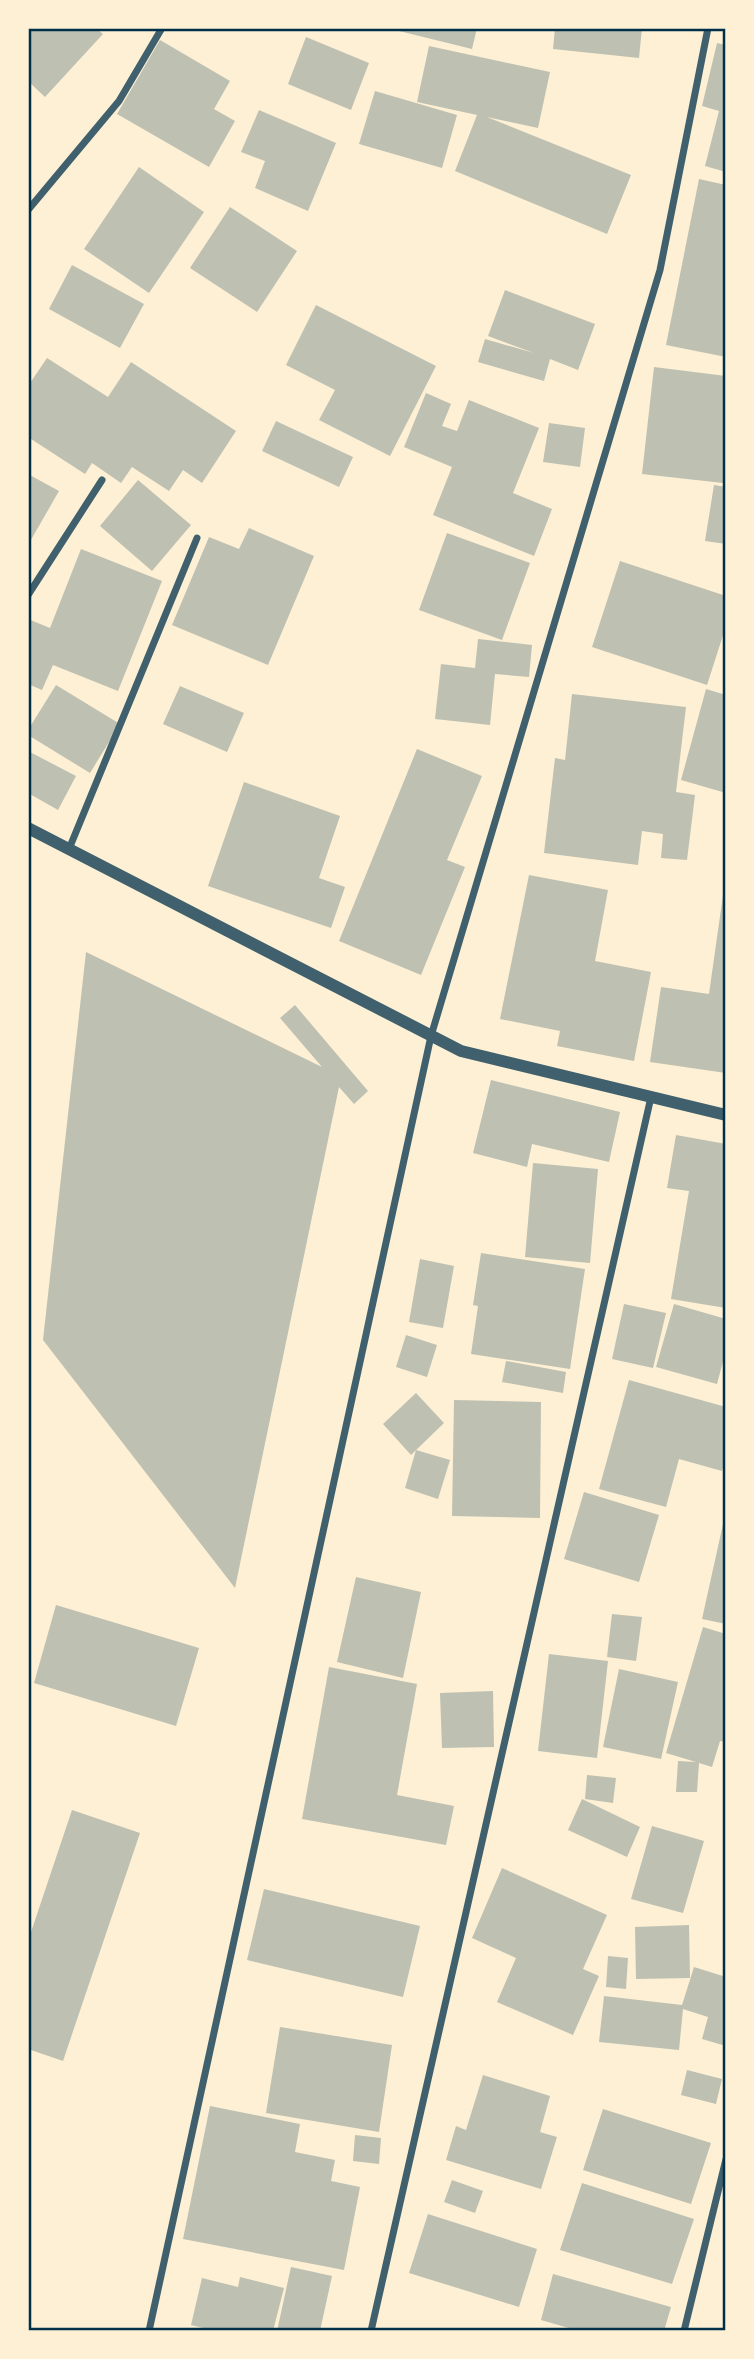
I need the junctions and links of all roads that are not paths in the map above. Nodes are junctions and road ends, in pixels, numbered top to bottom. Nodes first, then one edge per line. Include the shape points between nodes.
1 (162, 28) edge
2 (708, 28) edge
3 (28, 210) edge
4 (102, 480) dead end
5 (197, 538) dead end
6 (28, 595) edge
7 (28, 828) edge
8 (69, 849) junction
9 (431, 1035) junction
10 (651, 1097) junction
11 (726, 1115) edge
12 (726, 2159) edge
13 (149, 2331) edge
14 (371, 2331) edge
15 (684, 2331) edge

1 - 3 street via 119,101
2 - 9 street via 660,270
4 - 6 street
5 - 8 street
7 - 8 street
8 - 9 street
9 - 10 street via 461,1051
9 - 13 street
10 - 11 street
10 - 14 street
12 - 15 street

